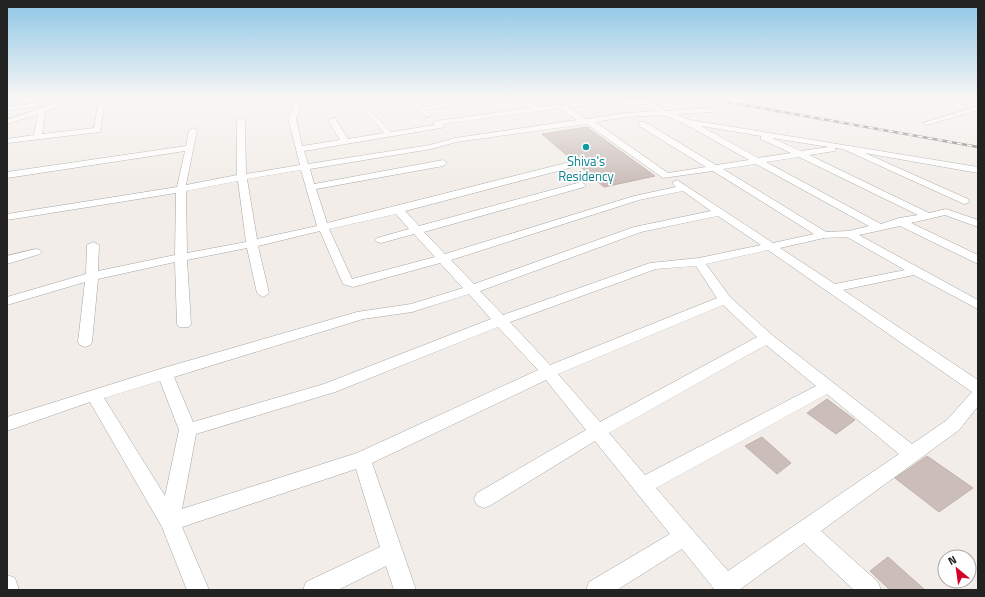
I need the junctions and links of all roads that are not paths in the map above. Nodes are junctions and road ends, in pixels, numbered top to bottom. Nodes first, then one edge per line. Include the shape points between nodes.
1 (40, 127) edge
2 (98, 127) edge
3 (241, 127) edge
4 (294, 127) edge
5 (336, 127) edge
6 (382, 127) edge
7 (440, 127) edge
8 (462, 127) edge
9 (504, 127) edge
10 (595, 127) edge
11 (647, 127) edge
12 (697, 127) edge
13 (720, 127) edge
14 (193, 130) dead end
15 (445, 131) junction
16 (754, 132) junction
17 (388, 134) junction
18 (38, 137) junction
19 (7, 141) edge
20 (345, 142) junction
21 (845, 147) junction
22 (189, 148) junction
23 (299, 149) junction
24 (796, 154) junction
25 (757, 161) junction
26 (443, 163) dead end
27 (570, 165) dead end
28 (304, 168) junction
29 (714, 169) junction
30 (978, 170) edge
31 (7, 175) edge
32 (666, 176) junction
33 (242, 177) junction
34 (582, 185) dead end
35 (312, 187) junction
36 (181, 188) junction
37 (684, 188) junction
38 (964, 201) dead end
39 (398, 210) junction
40 (720, 212) junction
41 (928, 216) junction
42 (7, 217) edge
43 (899, 221) junction
44 (978, 224) edge
45 (877, 226) junction
46 (323, 227) junction
47 (416, 231) junction
48 (849, 234) junction
49 (824, 235) junction
50 (381, 240) dead end
51 (252, 244) junction
52 (93, 245) dead end
53 (772, 246) junction
54 (36, 252) dead end
55 (181, 258) junction
56 (441, 259) junction
57 (7, 260) edge
58 (978, 260) edge
59 (699, 262) junction
60 (916, 271) junction
61 (92, 277) junction
62 (831, 289) junction
63 (470, 290) junction
64 (263, 293) dead end
65 (725, 300) junction
66 (7, 301) edge
67 (978, 306) edge
68 (500, 321) junction
69 (184, 324) dead end
70 (767, 338) junction
71 (85, 342) dead end
72 (548, 372) junction
73 (165, 373) junction
74 (827, 387) junction
75 (978, 388) edge
76 (94, 394) junction
77 (978, 395) edge
78 (7, 424) edge
79 (188, 430) junction
80 (596, 432) junction
81 (912, 454) junction
82 (362, 459) junction
83 (642, 486) junction
84 (484, 499) dead end
85 (170, 522) junction
86 (805, 530) junction
87 (683, 537) junction
88 (393, 552) junction
89 (7, 586) edge
90 (8, 590) edge
91 (198, 590) edge
92 (314, 590) edge
93 (405, 590) edge
94 (597, 590) edge
95 (870, 590) edge

1 - 18 street
2 - 18 street via 97,130
3 - 33 street
4 - 23 street
5 - 20 street
6 - 17 street
7 - 15 street
8 - 15 street
9 - 15 street
10 - 32 street
11 - 29 street
12 - 25 street
13 - 16 street
14 - 22 street
15 - 17 street
15 - 28 street via 431,147
16 - 21 street
16 - 24 street
17 - 20 street
18 - 19 street
20 - 23 street
21 - 24 street
21 - 30 street
21 - 38 street
22 - 31 street
22 - 36 street
23 - 28 street
24 - 25 street
24 - 41 street
25 - 29 street
25 - 45 street
26 - 35 street
27 - 39 street
28 - 33 street
28 - 35 street
29 - 32 street
29 - 49 street
32 - 37 street
33 - 36 street
33 - 51 street
34 - 47 street
35 - 46 street
36 - 42 street
36 - 55 street
37 - 40 street
37 - 56 street via 631,200
39 - 46 street
39 - 47 street
40 - 53 street
40 - 63 street via 638,229
41 - 43 street
41 - 44 street via 946,212
43 - 45 street
43 - 58 street
45 - 48 street
46 - 51 street
46 - 56 street via 347,281 353,283
47 - 50 street
47 - 56 street
48 - 49 street
48 - 60 street
49 - 53 street
51 - 55 street
51 - 64 street
52 - 61 street
53 - 59 street
53 - 62 street
54 - 57 street
55 - 61 street
55 - 69 street
56 - 63 street
59 - 65 street
59 - 68 street via 654,266
60 - 62 street
60 - 67 street
61 - 66 street
61 - 71 street
62 - 75 street
63 - 68 street
63 - 73 street via 412,308 362,315
65 - 70 street
65 - 72 street
68 - 72 street
68 - 79 street via 329,388
70 - 74 street
70 - 80 street
72 - 80 street
72 - 82 street
73 - 76 street
73 - 79 street
74 - 81 street
74 - 83 street
76 - 78 street
76 - 85 street
77 - 81 street via 953,425
79 - 85 street
80 - 83 street
80 - 84 street
81 - 86 street
82 - 85 street
82 - 88 street
83 - 87 street
85 - 91 street
86 - 87 street via 726,586
86 - 95 street
87 - 94 street
88 - 92 street
88 - 93 street
89 - 90 street

